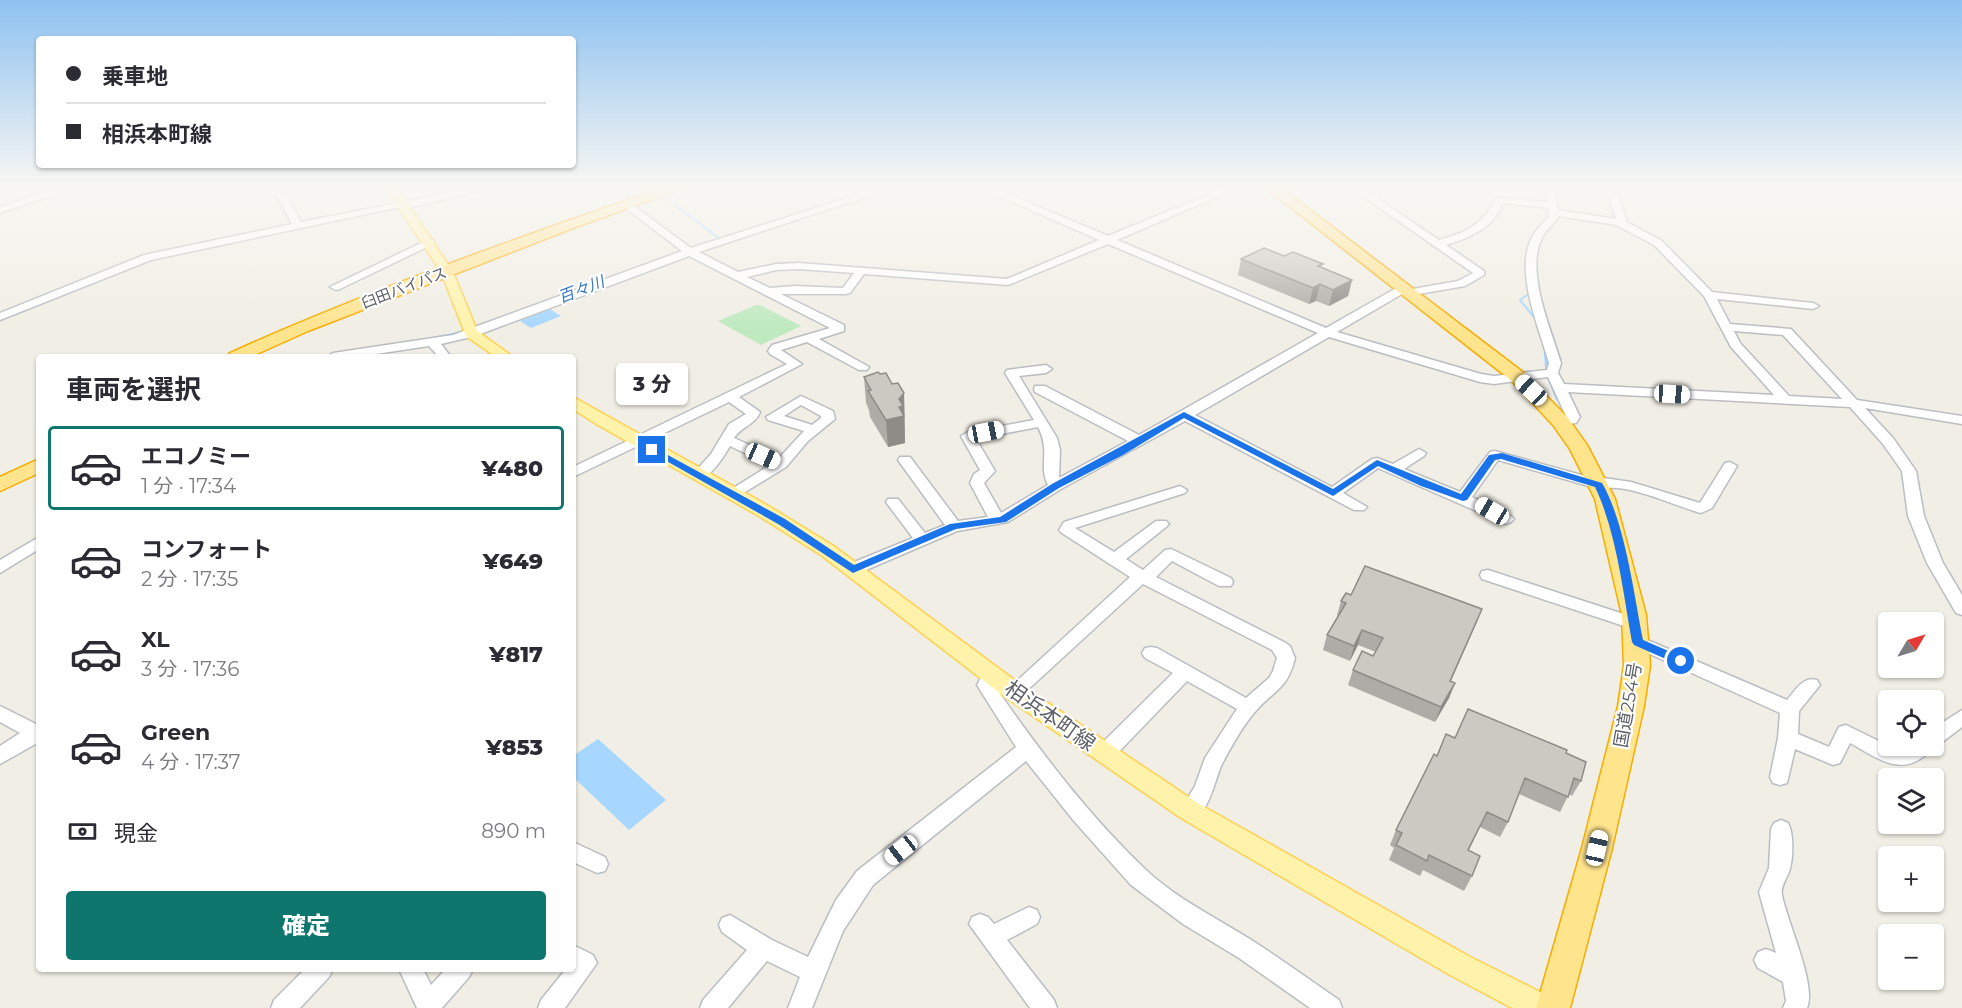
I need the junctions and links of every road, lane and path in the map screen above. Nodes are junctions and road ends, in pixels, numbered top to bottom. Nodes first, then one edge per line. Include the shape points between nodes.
1 (254, 235) edge
2 (424, 235) edge
3 (544, 235) edge
4 (556, 235) edge
5 (667, 235) edge
6 (744, 235) edge
7 (1096, 235) edge
8 (1120, 235) edge
9 (1332, 235) edge
10 (1424, 235) edge
11 (1463, 235) edge
12 (1539, 235) edge
13 (1643, 235) edge
14 (1108, 240) junction
15 (429, 242) junction
16 (1437, 244) junction
17 (690, 252) junction
18 (861, 271) junction
19 (448, 274) junction
20 (736, 276) junction
21 (336, 287) dead end
22 (1404, 291) junction
23 (766, 292) junction
24 (1708, 296) junction
25 (1813, 306) dead end
26 (0, 317) edge
27 (1727, 327) junction
28 (1325, 332) junction
29 (471, 333) junction
30 (810, 339) junction
31 (432, 341) junction
32 (243, 354) edge
33 (258, 354) edge
34 (352, 354) edge
35 (443, 354) edge
36 (502, 354) edge
37 (863, 367) dead end
38 (1046, 369) dead end
39 (1552, 373) junction
40 (1518, 377) junction
41 (1560, 388) junction
42 (1040, 389) dead end
43 (730, 397) junction
44 (1784, 399) junction
45 (1851, 403) junction
46 (576, 404) edge
47 (1184, 415) junction
48 (1962, 420) edge
49 (1560, 421) junction
50 (1042, 422) junction
51 (812, 429) dead end
52 (727, 440) junction
53 (637, 441) junction
54 (1139, 441) junction
55 (1419, 453) dead end
56 (36, 458) edge
57 (905, 460) dead end
58 (781, 464) junction
59 (1730, 466) dead end
60 (36, 467) edge
61 (1395, 471) junction
62 (576, 472) edge
63 (0, 476) edge
64 (698, 476) junction
65 (1598, 483) junction
66 (0, 485) edge
67 (1056, 486) junction
68 (1180, 490) dead end
69 (1333, 493) junction
70 (732, 495) junction
71 (1463, 498) junction
72 (893, 502) dead end
73 (1359, 507) dead end
74 (1506, 519) dead end
75 (997, 520) junction
76 (1161, 524) dead end
77 (954, 526) junction
78 (922, 540) junction
79 (36, 544) edge
80 (1114, 560) junction
81 (0, 568) edge
82 (853, 569) junction
83 (1488, 575) dead end
84 (1142, 577) junction
85 (1225, 582) dead end
86 (1962, 609) edge
87 (1637, 633) junction
88 (1151, 653) dead end
89 (1185, 672) junction
90 (991, 675) junction
91 (1812, 685) dead end
92 (1015, 692) junction
93 (1248, 707) junction
94 (1790, 709) junction
95 (0, 713) edge
96 (1962, 717) edge
97 (1944, 730) edge
98 (36, 731) edge
99 (36, 733) edge
100 (1788, 738) junction
101 (1878, 747) edge
102 (1028, 749) junction
103 (1104, 754) junction
104 (0, 756) edge
105 (1892, 756) edge
106 (1909, 756) edge
107 (1780, 777) dead end
108 (1190, 811) junction
109 (1781, 829) dead end
110 (576, 853) edge
111 (597, 864) dead end
112 (1029, 917) dead end
113 (730, 924) dead end
114 (764, 948) junction
115 (576, 958) edge
116 (1766, 960) dead end
117 (318, 972) edge
118 (412, 972) edge
119 (458, 972) edge
120 (815, 972) junction
121 (1794, 975) junction
122 (1317, 1004) edge
123 (428, 1007) edge
124 (283, 1008) edge
125 (550, 1008) edge
126 (712, 1008) edge
127 (800, 1008) edge
128 (1044, 1008) edge
129 (1542, 1008) edge
130 (1553, 1008) edge
131 (1795, 1008) edge

1 - 26 street via 148,257
2 - 15 main road
3 - 19 highway, 臼田バイパス
4 - 19 highway, 臼田バイパス
5 - 17 street
6 - 17 street
7 - 14 street
8 - 14 street
9 - 22 highway, 国道254号
10 - 16 street
11 - 16 street
12 - 39 street via 1530,258 1530,274 1555,363
13 - 24 street via 1658,243
14 - 18 street via 1001,282
14 - 28 street
15 - 19 main road
15 - 21 street
16 - 22 street via 1480,273 1461,284
17 - 20 street
17 - 29 street
18 - 20 street via 799,266
18 - 23 street via 846,291
19 - 29 main road
19 - 32 highway, 臼田バイパス via 302,327
19 - 33 highway, 臼田バイパス
20 - 23 street
22 - 28 street
22 - 40 highway, 国道254号
23 - 30 street via 840,328
24 - 25 street
24 - 27 street
27 - 44 street via 1735,344
27 - 45 street via 1787,332
28 - 40 street via 1480,378
28 - 47 street
29 - 31 street
29 - 36 main road
30 - 37 street
30 - 43 street via 797,339 776,348 774,351 796,363
31 - 34 street
31 - 35 street
38 - 50 street via 1011,373
39 - 40 street
39 - 41 street
40 - 49 highway, 国道254号
41 - 44 street
41 - 49 street via 1573,417
42 - 54 street
43 - 52 street via 753,412 734,427
43 - 53 street
44 - 45 street
45 - 48 street
45 - 86 street via 1888,441 1909,471 1916,516 1935,563
46 - 53 main road, 相浜本町線
47 - 54 street
47 - 69 street
49 - 65 highway, 国道254号
50 - 67 street via 1052,442 1050,473
50 - 75 street via 968,436 988,471 977,483
51 - 58 street
52 - 58 street
52 - 64 street
53 - 62 street
53 - 64 main road, 相浜本町線
54 - 67 street
55 - 61 street
56 - 63 highway
57 - 77 street
58 - 70 street
59 - 65 street via 1707,506 1701,508 1626,485
60 - 66 highway
61 - 69 street via 1377,462
61 - 71 street
64 - 70 main road, 相浜本町線
65 - 71 street via 1495,455
65 - 87 highway, 国道254号 via 1618,546
67 - 75 street
68 - 80 street via 1069,525 1067,530
69 - 73 street
70 - 82 main road, 相浜本町線 via 807,537
71 - 74 street
72 - 78 street
75 - 77 street
76 - 80 street
77 - 78 street
78 - 82 street
79 - 81 street
80 - 84 street
82 - 90 main road, 相浜本町線
83 - 87 street
84 - 85 street via 1171,554
84 - 92 street
84 - 93 street via 1284,651 1282,673
87 - 94 street
87 - 130 highway, 国道254号 via 1631,706
88 - 89 street
89 - 93 street
89 - 103 street
90 - 92 main road, 相浜本町線
90 - 102 street via 986,685 991,695
91 - 94 street
92 - 103 main road, 相浜本町線
93 - 108 street via 1212,764 1204,789
94 - 100 street
95 - 98 street
96 - 97 street
99 - 104 street
100 - 101 street via 1831,763 1849,727
100 - 107 street
102 - 120 street via 865,878 843,909
102 - 122 street via 1139,878 1191,917 1247,950
103 - 108 main road, 相浜本町線
105 - 106 street
108 - 129 main road, 相浜本町線 via 1450,960
109 - 121 street via 1780,868 1770,892
110 - 111 street
112 - 128 street via 985,931
113 - 114 street
114 - 120 street
114 - 126 street
115 - 125 street via 585,963
116 - 121 street
117 - 124 street
118 - 123 street
119 - 123 street
120 - 127 street
121 - 131 street via 1798,1001

